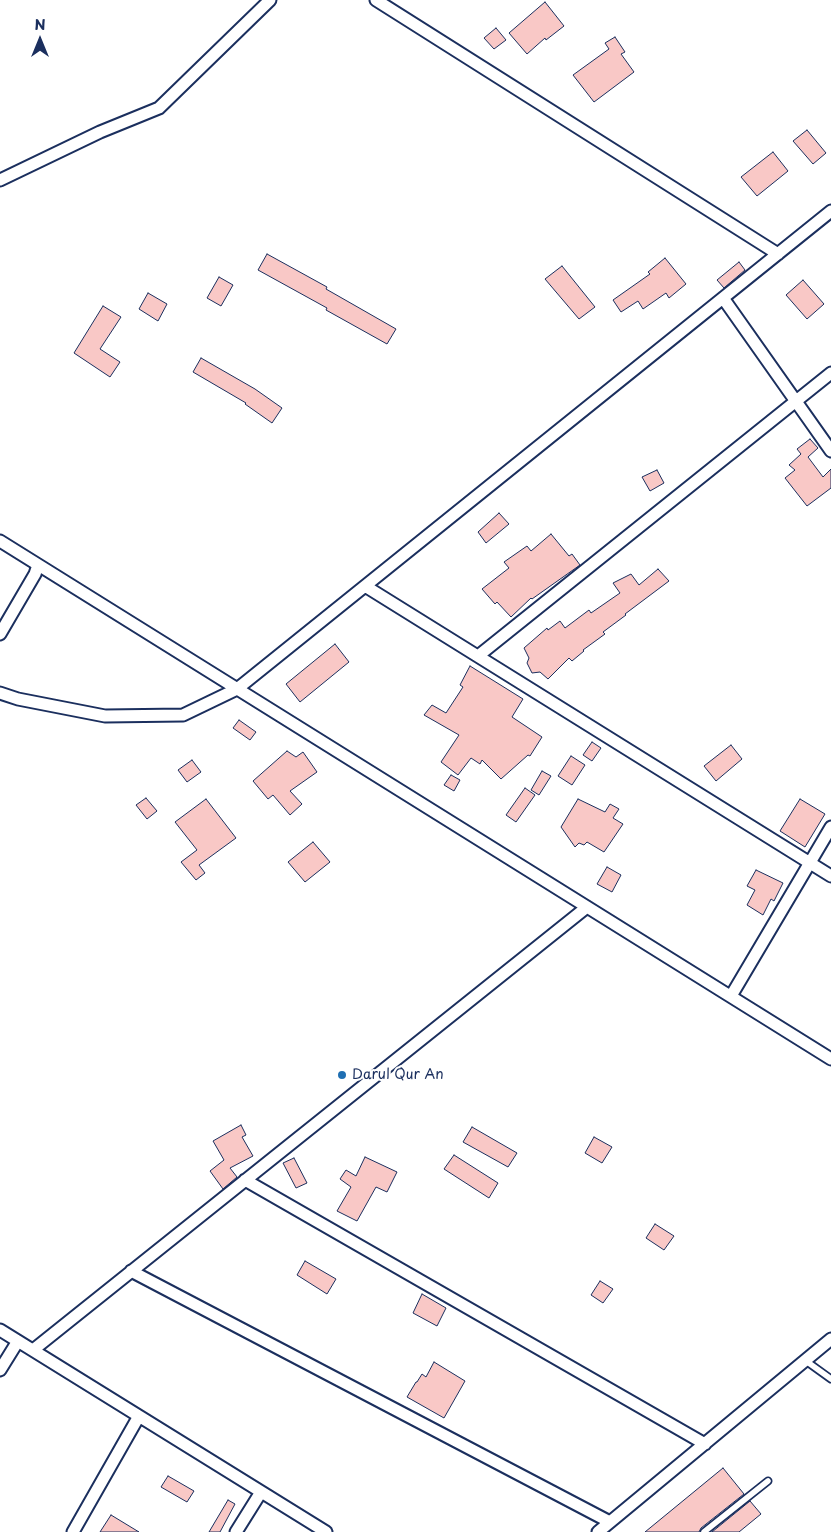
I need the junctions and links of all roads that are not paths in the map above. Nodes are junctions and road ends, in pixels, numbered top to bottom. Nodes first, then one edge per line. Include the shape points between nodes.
1 (270, 0) edge
2 (376, 0) edge
3 (0, 180) edge
4 (831, 211) edge
5 (778, 254) junction
6 (723, 298) junction
7 (831, 373) edge
8 (796, 401) junction
9 (831, 450) edge
10 (0, 541) edge
11 (38, 565) junction
12 (365, 586) junction
13 (0, 634) edge
14 (478, 656) junction
15 (236, 689) junction
16 (0, 693) edge
17 (831, 827) edge
18 (810, 862) junction
19 (831, 876) edge
20 (587, 907) junction
21 (731, 996) junction
22 (831, 1059) edge
23 (245, 1180) junction
24 (131, 1271) junction
25 (0, 1330) edge
26 (831, 1339) edge
27 (18, 1341) junction
28 (33, 1350) junction
29 (806, 1361) junction
30 (0, 1370) edge
31 (831, 1379) edge
32 (140, 1416) junction
33 (705, 1444) junction
34 (768, 1481) dead end
35 (261, 1492) junction
36 (610, 1522) junction
37 (73, 1532) edge
38 (236, 1532) edge
39 (326, 1532) edge
40 (598, 1532) edge
41 (704, 1532) edge

1 - 3 street via 159,108
2 - 5 street
4 - 5 street
5 - 6 street
6 - 8 street
6 - 12 street
7 - 8 street
8 - 9 street
8 - 14 street
10 - 11 street
11 - 13 street via 36,574
11 - 15 street
12 - 14 street
12 - 15 street
14 - 18 street
15 - 16 street via 183,715 106,716
15 - 20 street
17 - 18 street
18 - 19 street
18 - 21 street
20 - 21 street
20 - 23 street
21 - 22 street
23 - 24 street
23 - 33 street
24 - 28 street
24 - 36 street
25 - 27 street
26 - 29 street
27 - 28 street
27 - 30 street
28 - 32 street
29 - 31 lane
29 - 33 street
32 - 35 street
32 - 37 street
33 - 36 street
34 - 41 lane
35 - 38 street
35 - 39 street
36 - 40 street

